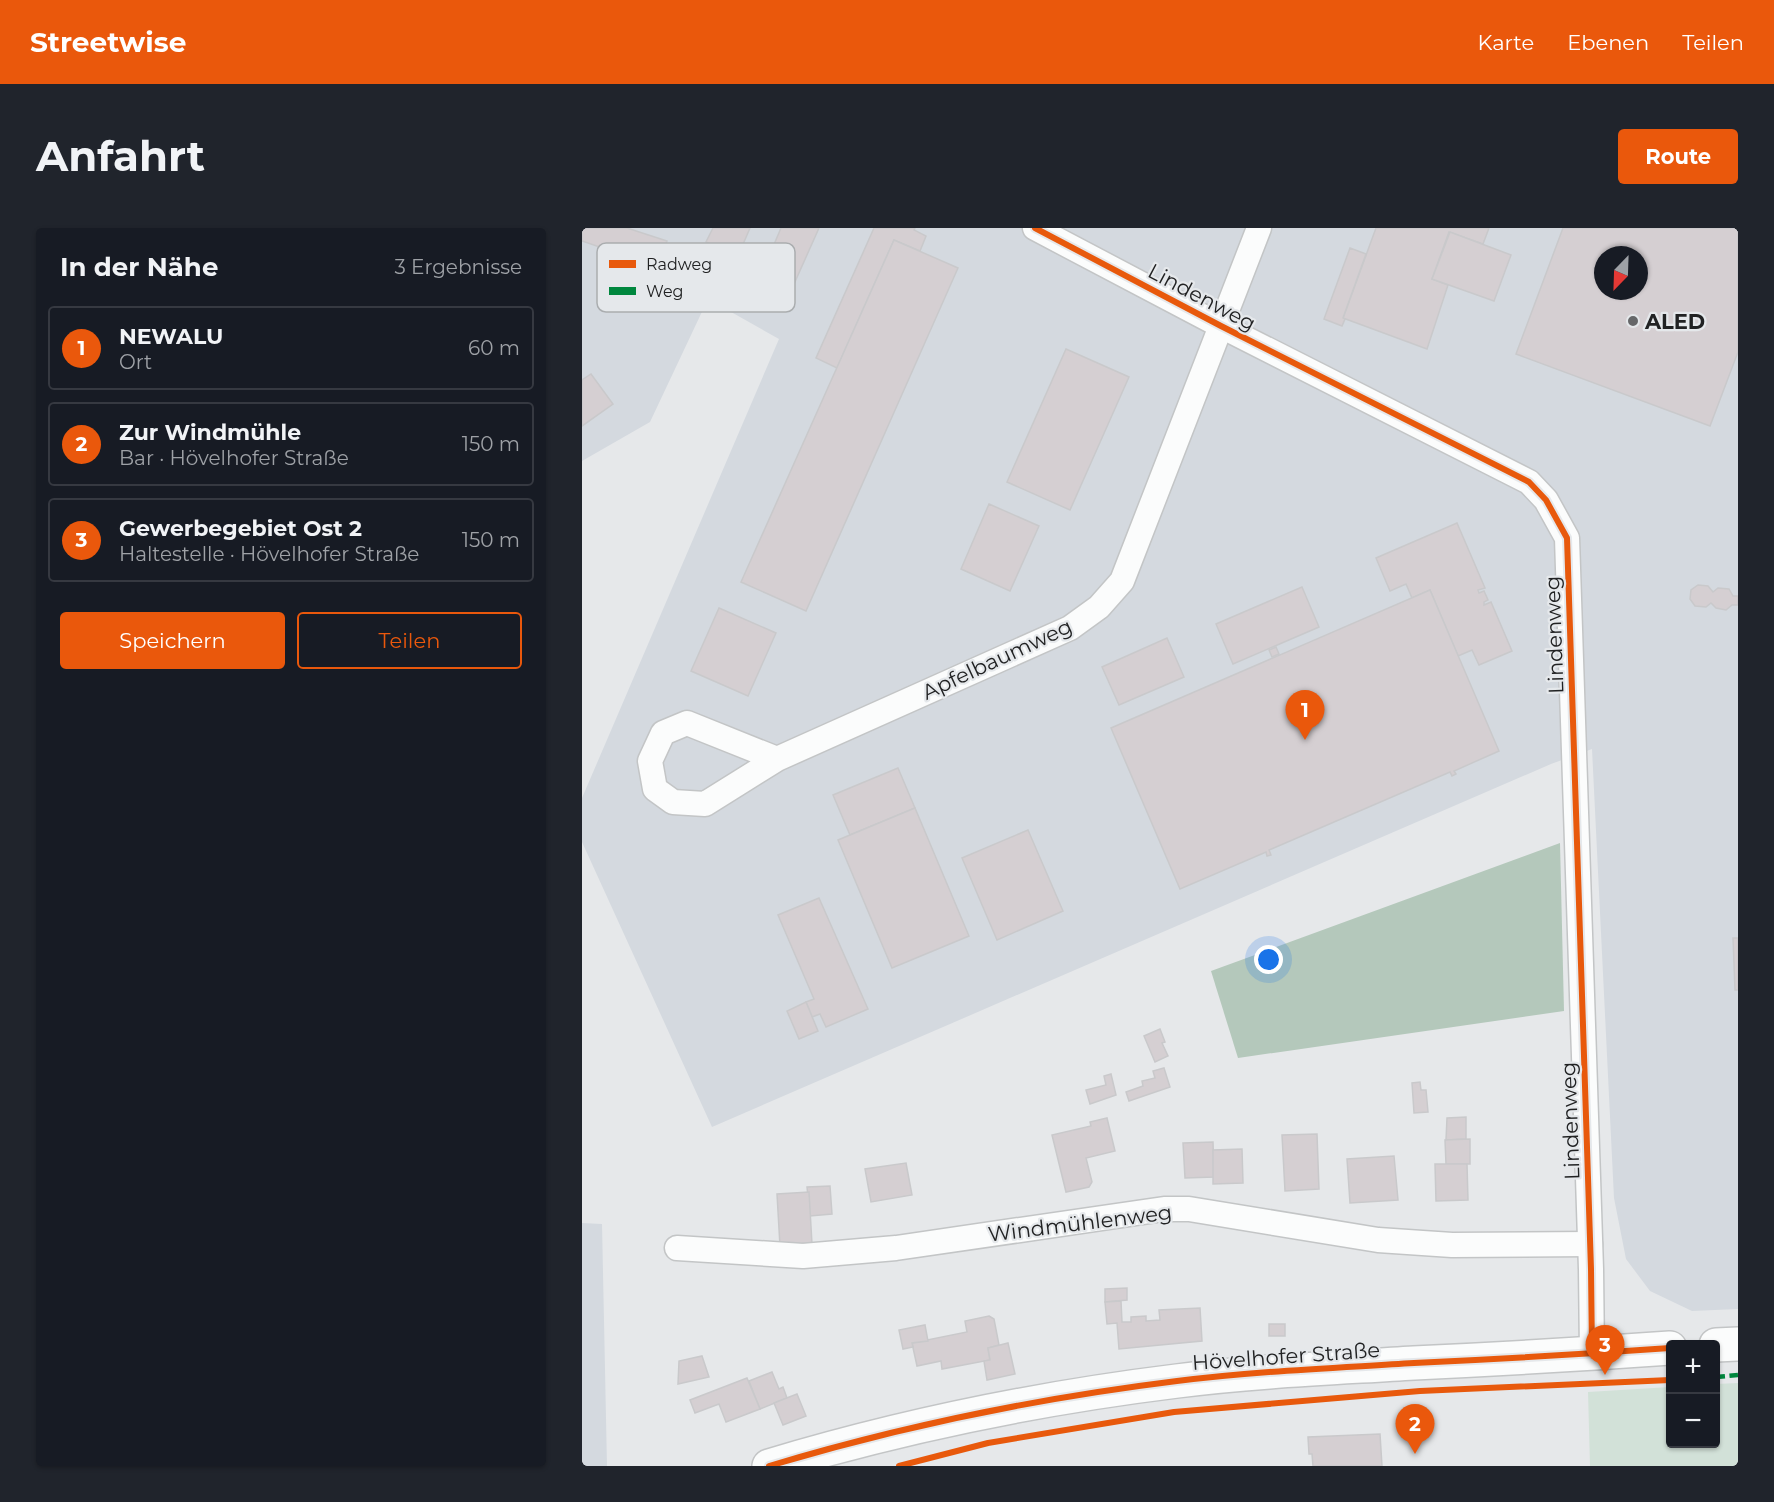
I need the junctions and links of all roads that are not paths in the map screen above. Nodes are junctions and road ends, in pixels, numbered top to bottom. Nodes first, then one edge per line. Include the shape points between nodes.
1 (1035, 228) edge
2 (1259, 228) edge
3 (1221, 326) junction
4 (777, 759) junction
5 (1590, 1244) junction
6 (677, 1248) dead end
7 (1738, 1344) edge
8 (1720, 1345) edge
9 (1666, 1348) edge
10 (1592, 1353) junction
11 (769, 1466) edge

1 - 3 street, Lindenweg
2 - 3 street, Apfelbaumweg
3 - 4 street, Apfelbaumweg via 1122,581 1099,607 1070,628
3 - 5 street, Lindenweg via 1529,482 1546,500 1566,538
4 - 4 street, Apfelbaumweg via 705,804 674,802 655,789 650,761 663,733 687,723
5 - 6 street, Windmühlenweg via 1452,1245 1378,1240 1189,1209 1164,1209 896,1248 803,1256
5 - 10 street, Lindenweg
7 - 8 main road
9 - 10 main road, Hövelhofer Straße
10 - 11 main road, Hövelhofer Straße via 1278,1371 1177,1381 982,1412

